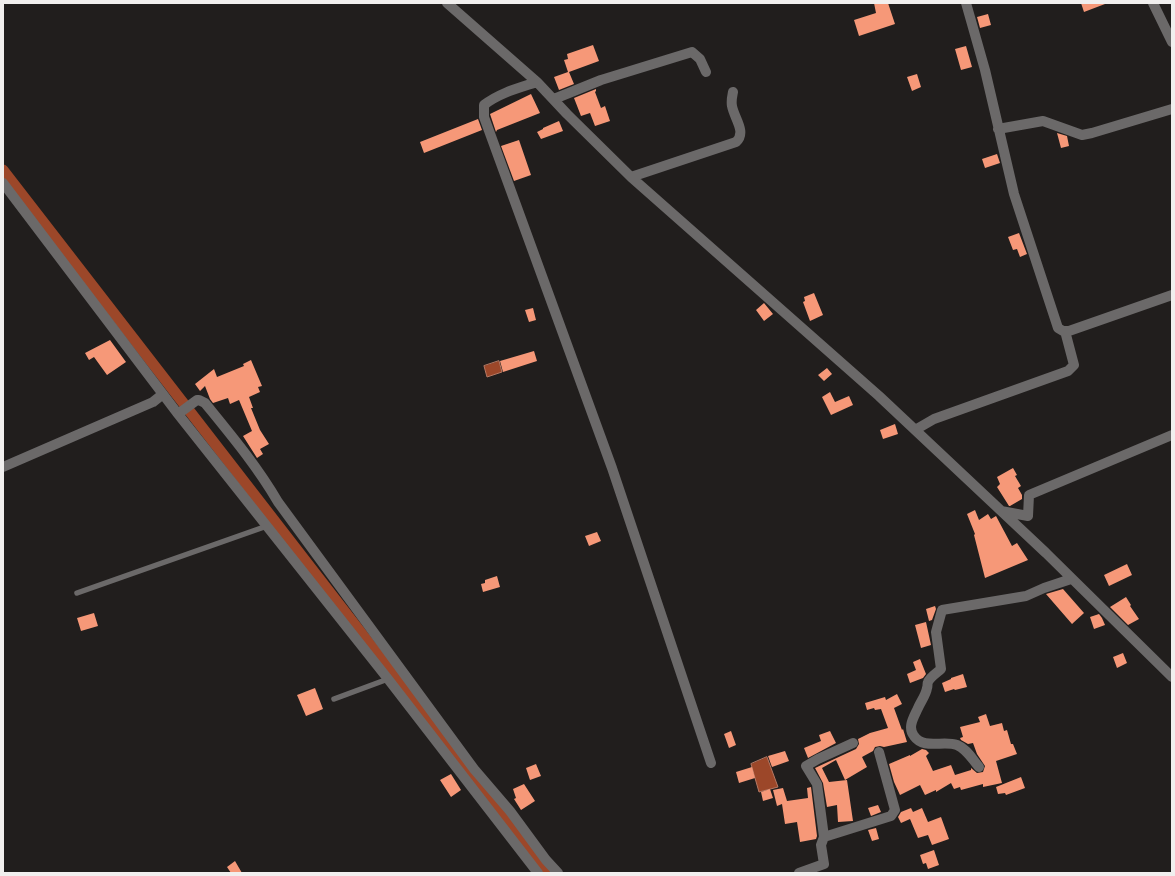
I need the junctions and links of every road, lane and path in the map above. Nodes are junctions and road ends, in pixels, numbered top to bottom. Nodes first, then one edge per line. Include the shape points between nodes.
1 (447, 3) edge
2 (966, 3) edge
3 (1153, 3) edge
4 (1172, 42) edge
5 (706, 72) dead end
6 (537, 82) junction
7 (733, 92) dead end
8 (554, 99) junction
9 (1172, 109) edge
10 (998, 129) junction
11 (632, 177) junction
12 (3, 183) edge
13 (1172, 295) edge
14 (1065, 331) junction
15 (163, 394) junction
16 (182, 411) junction
17 (915, 430) junction
18 (1172, 435) edge
19 (3, 467) edge
20 (1001, 510) junction
21 (267, 526) junction
22 (1071, 579) junction
23 (77, 593) dead end
24 (1172, 677) edge
25 (388, 679) junction
26 (334, 699) dead end
27 (853, 743) dead end
28 (879, 752) dead end
29 (712, 763) dead end
30 (979, 767) dead end
31 (824, 837) junction
32 (538, 873) edge
33 (558, 873) edge
34 (799, 873) edge

1 - 6 street
2 - 10 street via 986,70
3 - 4 street
5 - 8 street via 700,59 692,52 601,80
6 - 8 street
6 - 29 street via 491,99 484,105 484,117 612,468
7 - 11 street via 732,106 741,132 736,142
8 - 11 street
9 - 10 street via 1092,134 1082,135 1043,121
10 - 14 street via 1028,239 1057,325
11 - 17 street
12 - 15 street
13 - 14 street
14 - 17 street via 1074,365 1068,371 934,419
15 - 16 street
15 - 19 street via 153,402
16 - 21 street
16 - 33 street via 197,400 205,403 246,454 278,502 474,769
17 - 20 street
18 - 20 street via 1029,495 1028,516
20 - 22 street
21 - 23 lane
21 - 25 street
22 - 24 street
22 - 30 street via 1026,596 942,610 936,632 941,669 928,681 926,692 913,718 911,730 923,743 949,743 960,746
25 - 26 lane
25 - 32 street
27 - 31 street via 806,766 817,784
28 - 31 street via 894,814
31 - 34 street via 821,845 824,864

